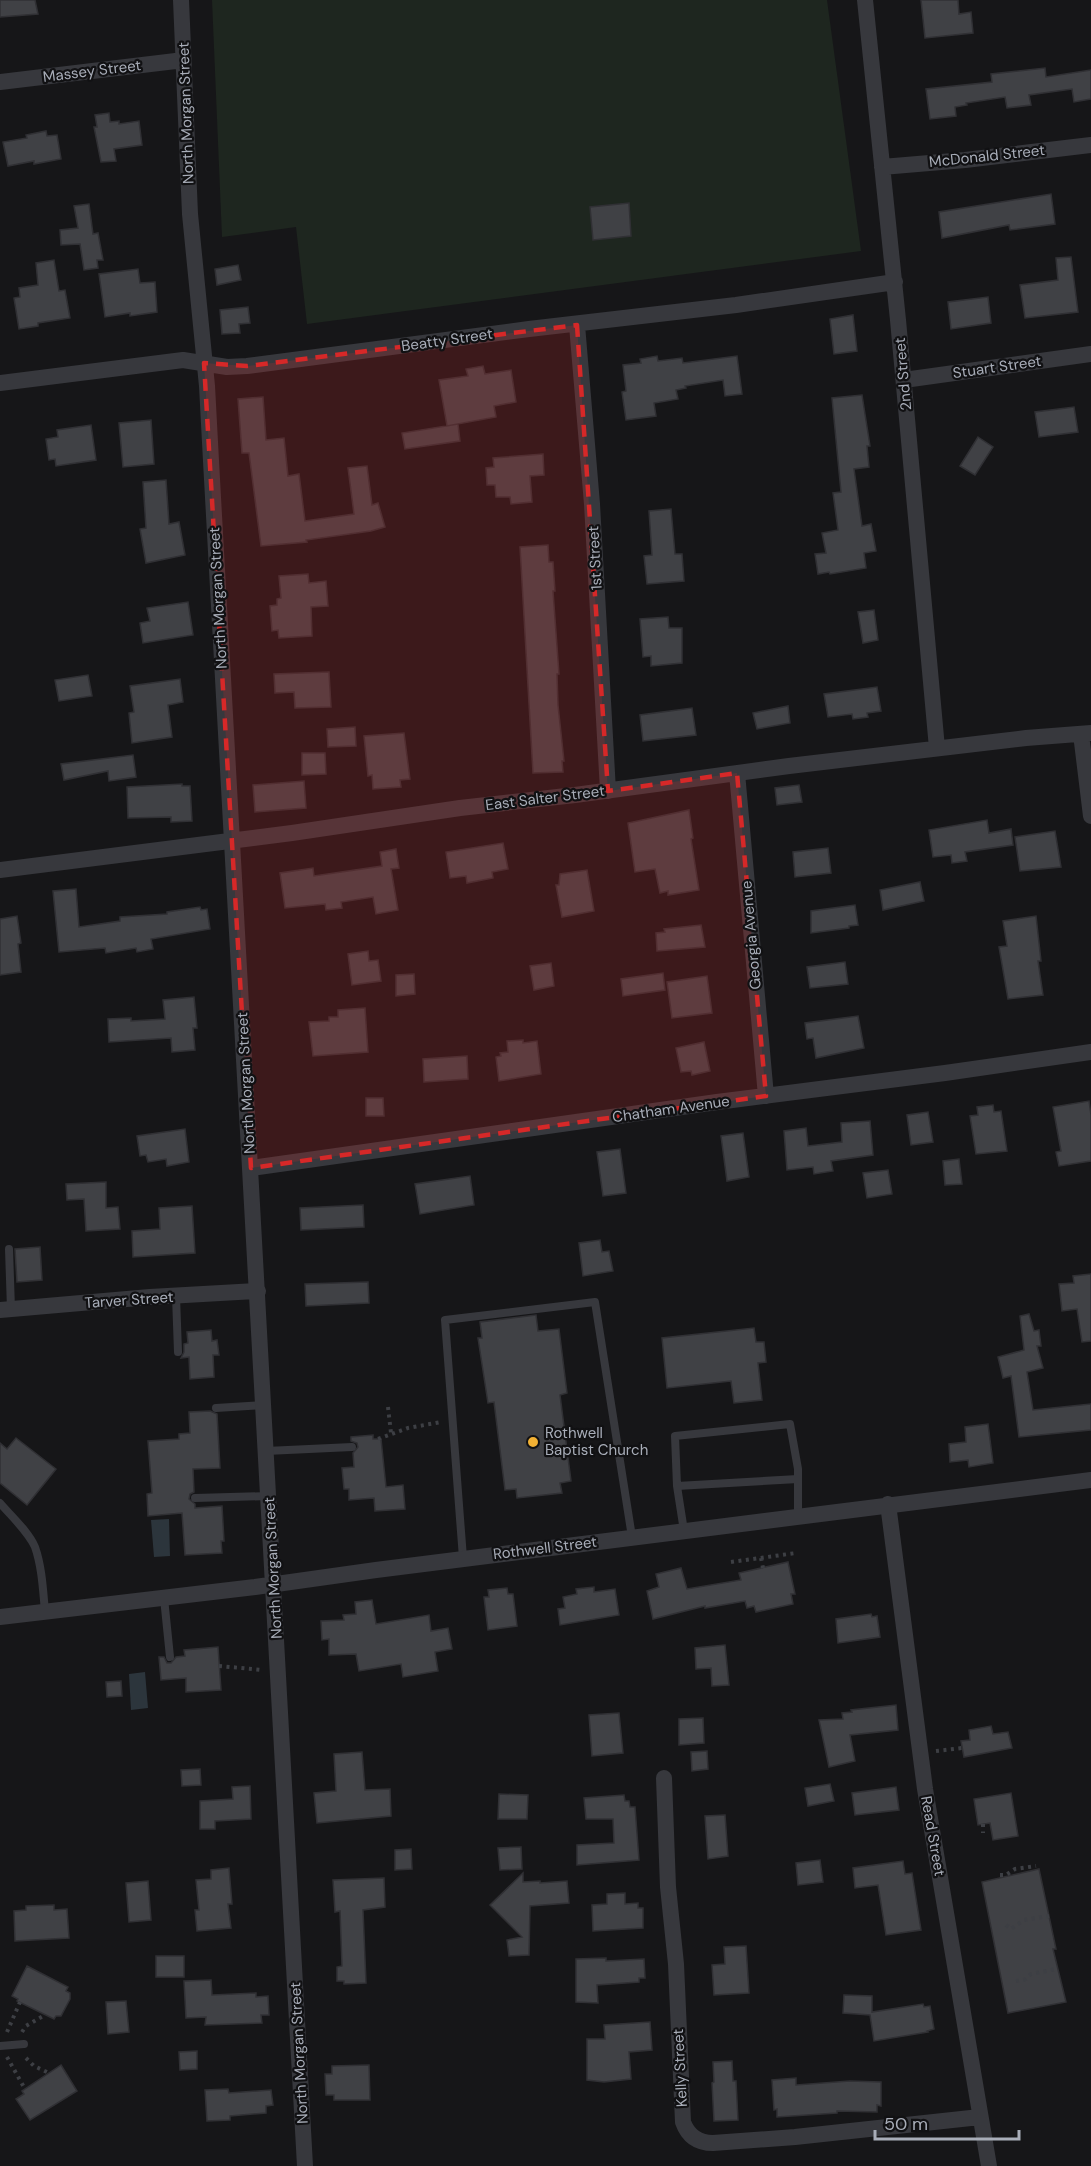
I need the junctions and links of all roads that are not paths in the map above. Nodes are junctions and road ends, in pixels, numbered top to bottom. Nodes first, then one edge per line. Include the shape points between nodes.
1 (181, 0) edge
2 (865, 0) edge
3 (184, 60) junction
4 (0, 82) edge
5 (1091, 145) edge
6 (882, 167) junction
7 (895, 282) junction
8 (577, 325) junction
9 (1091, 354) edge
10 (204, 363) junction
11 (904, 380) junction
12 (0, 383) edge
13 (1086, 734) edge
14 (937, 748) junction
15 (737, 773) junction
16 (608, 791) junction
17 (1091, 816) edge
18 (232, 841) junction
19 (0, 870) edge
20 (1091, 1052) edge
21 (766, 1096) junction
22 (251, 1168) junction
23 (9, 1249) dead end
24 (258, 1292) junction
25 (176, 1296) junction
26 (6, 1309) edge
27 (178, 1352) dead end
28 (264, 1405) junction
29 (216, 1408) dead end
30 (352, 1448) dead end
31 (266, 1451) junction
32 (798, 1479) junction
33 (1091, 1480) edge
34 (677, 1486) junction
35 (269, 1496) junction
36 (195, 1498) dead end
37 (0, 1503) edge
38 (888, 1504) junction
39 (798, 1516) junction
40 (684, 1531) junction
41 (632, 1537) junction
42 (463, 1558) junction
43 (274, 1584) junction
44 (164, 1598) junction
45 (45, 1612) junction
46 (0, 1617) edge
47 (170, 1657) dead end
48 (664, 1778) dead end
49 (24, 2044) dead end
50 (0, 2046) edge
51 (980, 2116) junction
52 (305, 2166) edge
53 (989, 2166) edge

1 - 3 street, North Morgan Street
2 - 6 street, 2nd Street
3 - 4 street, Massey Street
3 - 10 street, North Morgan Street via 190,214
5 - 6 street, McDonald Street
6 - 7 street, 2nd Street
7 - 8 street, Beatty Street
7 - 11 street, 2nd Street
8 - 10 street, Beatty Street via 247,366
8 - 16 street, 1st Street via 592,504
9 - 11 street, Stuart Street
10 - 12 street, Beatty Street via 157,362
10 - 18 street, North Morgan Street
11 - 14 street, 2nd Street
13 - 14 street, East Salter Street
13 - 17 street
14 - 15 street, East Salter Street
15 - 16 street, East Salter Street
15 - 21 street, Georgia Avenue
16 - 18 street, East Salter Street
18 - 19 street, East Salter Street
18 - 22 street, North Morgan Street
20 - 21 street, Chatham Avenue
21 - 22 street, Chatham Avenue
22 - 24 street, North Morgan Street
23 - 26 lane
24 - 25 street, Tarver Street
24 - 28 street, North Morgan Street
25 - 26 street, Tarver Street
25 - 27 lane
28 - 29 lane
28 - 31 street, North Morgan Street
30 - 31 lane
31 - 35 street, North Morgan Street
32 - 34 lane
32 - 34 lane via 790,1424 675,1436
32 - 39 lane
33 - 38 street, Rothwell Street
34 - 40 lane
35 - 36 lane
35 - 43 street, North Morgan Street
37 - 45 lane via 34,1546
38 - 39 street, Rothwell Street
38 - 51 street, Read Street via 920,1753
39 - 40 street, Rothwell Street
40 - 41 street, Rothwell Street
41 - 42 street, Rothwell Street
41 - 42 lane via 595,1302 445,1320
42 - 43 street, Rothwell Street
43 - 44 street, Rothwell Street
43 - 52 street, North Morgan Street
44 - 45 street, Rothwell Street
44 - 47 lane
45 - 46 street, Rothwell Street
48 - 51 street, Kelly Street via 683,2122 690,2135 713,2143
49 - 50 lane
51 - 53 street, Read Street

